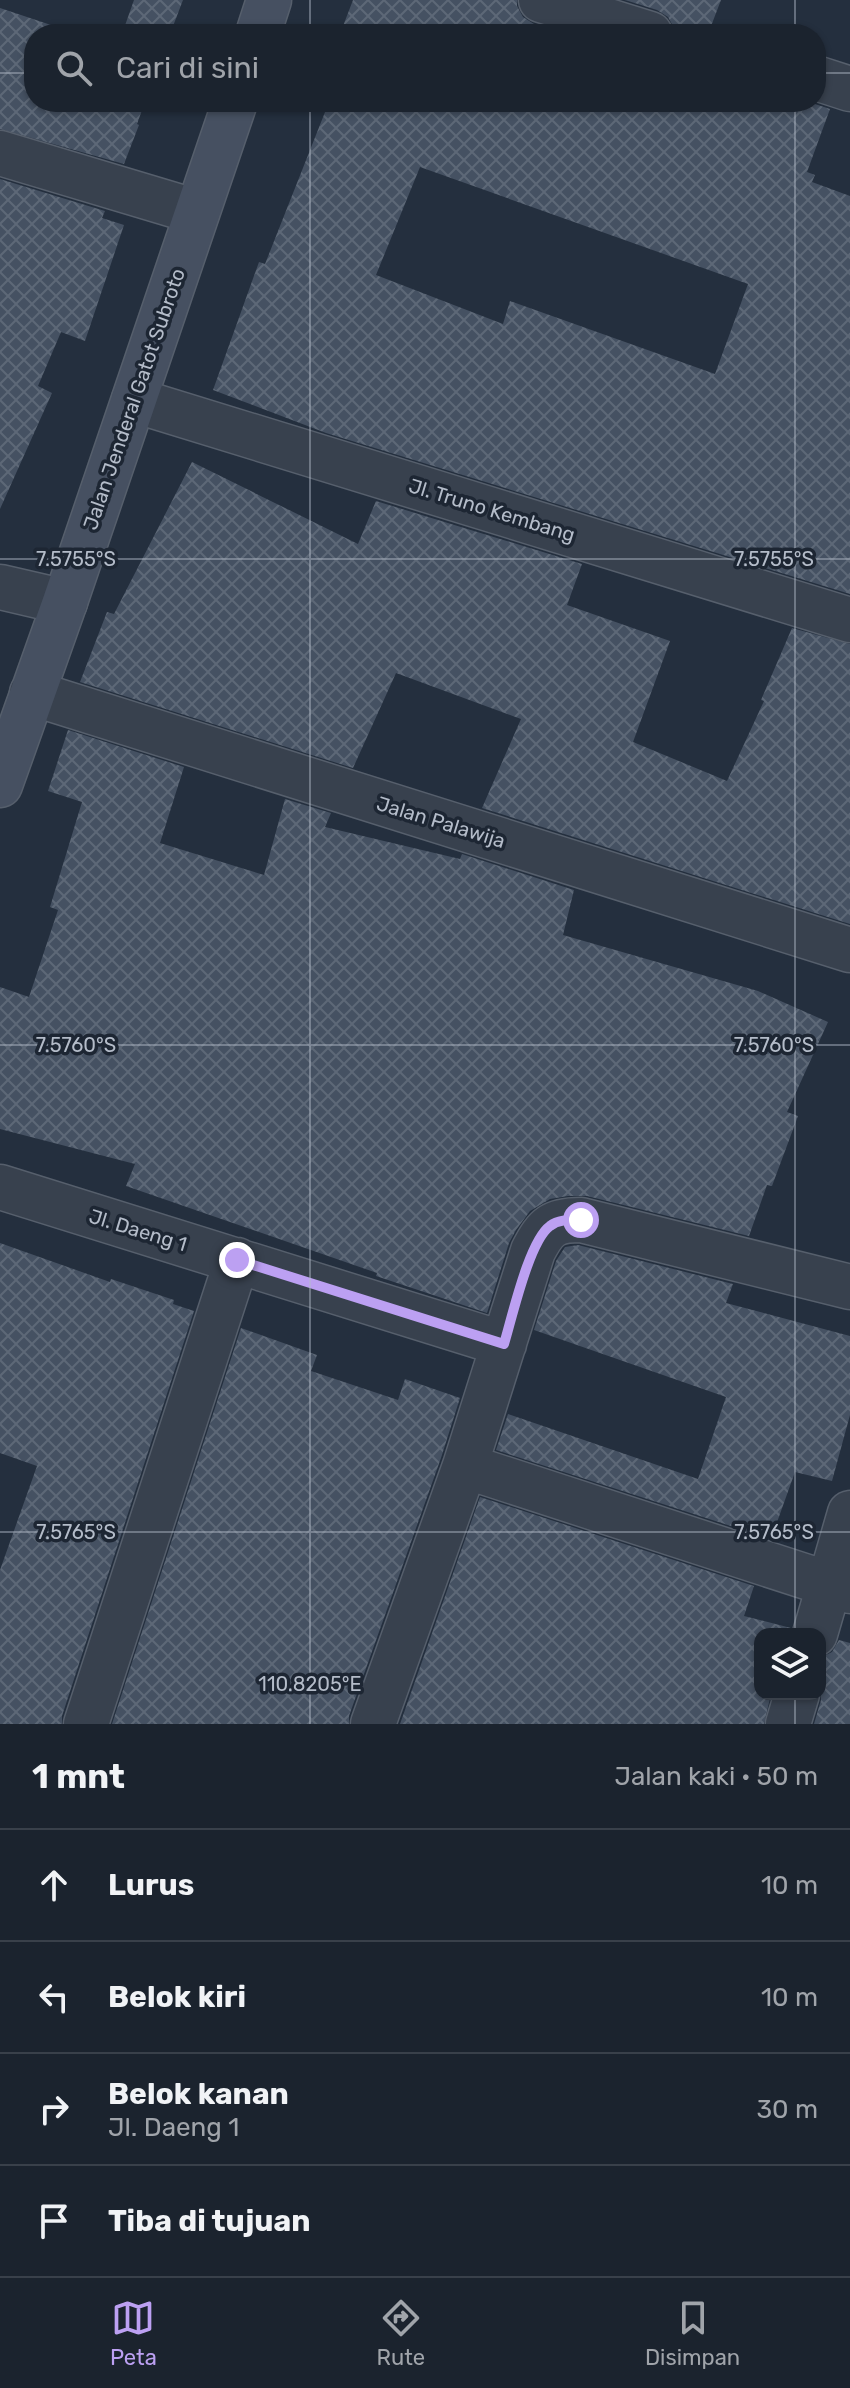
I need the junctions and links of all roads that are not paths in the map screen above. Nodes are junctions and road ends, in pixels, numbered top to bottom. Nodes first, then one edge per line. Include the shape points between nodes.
1 (269, 0) edge
2 (541, 0) edge
3 (261, 24) edge
4 (618, 24) edge
5 (826, 81) edge
6 (850, 89) edge
7 (232, 112) edge
8 (0, 153) edge
9 (197, 212) junction
10 (134, 400) junction
11 (0, 587) edge
12 (65, 602) junction
13 (850, 620) edge
14 (32, 693) junction
15 (0, 785) edge
16 (850, 950) edge
17 (0, 1187) edge
18 (237, 1260) junction
19 (850, 1287) edge
20 (504, 1344) junction
21 (465, 1466) junction
22 (850, 1513) edge
23 (840, 1588) edge
24 (818, 1628) edge
25 (795, 1700) edge
26 (86, 1724) edge
27 (373, 1724) edge
28 (788, 1724) edge

1 - 3 main road
2 - 4 street
5 - 6 street
7 - 9 main road, Jalan Jenderal Gatot Subroto
8 - 9 street
9 - 10 main road, Jalan Jenderal Gatot Subroto
10 - 12 main road, Jalan Jenderal Gatot Subroto
10 - 13 street, Jl. Truno Kembang
11 - 12 street
12 - 14 main road, Jalan Jenderal Gatot Subroto
14 - 15 main road, Jalan Jenderal Gatot Subroto
14 - 16 street, Jalan Palawija
17 - 18 street, Jl. Daeng 1
18 - 20 street, Jl. Daeng 1
18 - 26 street
19 - 20 street via 581,1220 562,1220 550,1226 533,1251
20 - 21 street
21 - 23 street
21 - 27 street
22 - 23 street
23 - 24 street
25 - 28 street

